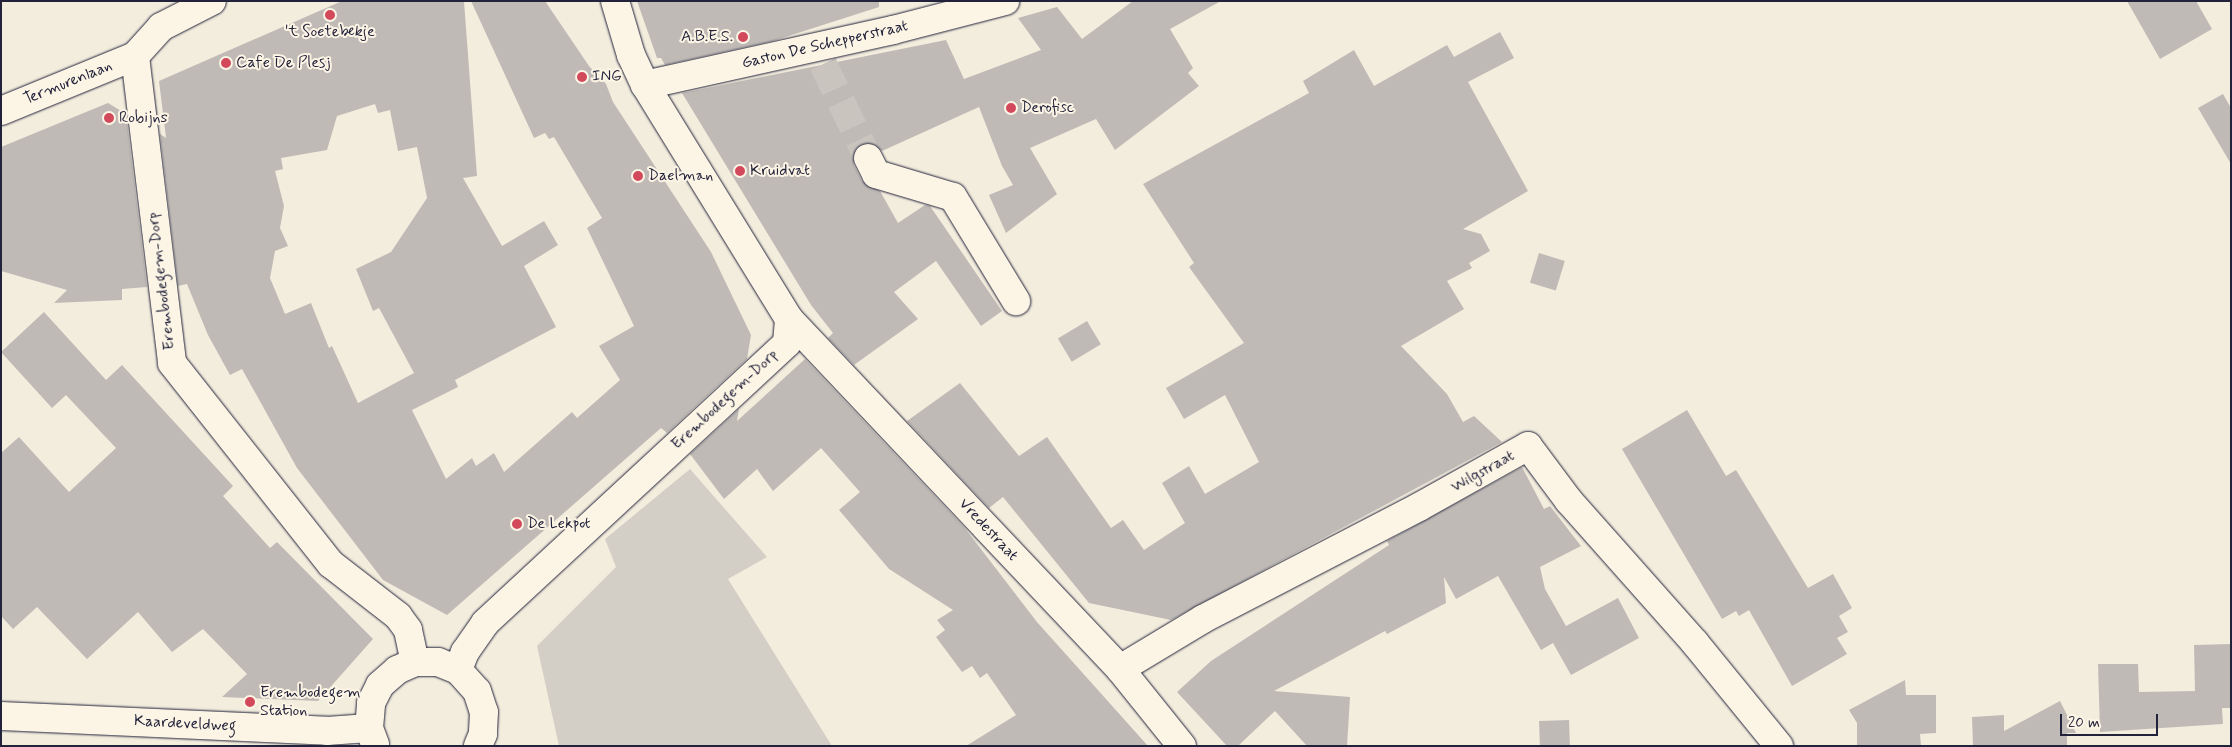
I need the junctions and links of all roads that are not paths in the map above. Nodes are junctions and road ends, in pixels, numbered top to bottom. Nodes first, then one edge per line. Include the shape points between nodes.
1 (212, 1) edge
2 (616, 1) edge
3 (1005, 1) edge
4 (135, 56) junction
5 (645, 85) junction
6 (1, 111) edge
7 (868, 158) tunnel mouth
8 (1016, 301) dead end
9 (789, 319) junction
10 (415, 662) junction
11 (1120, 669) junction
12 (458, 670) junction
13 (1, 716) edge
14 (372, 737) edge
15 (478, 746) edge
16 (1182, 746) edge
17 (1779, 746) edge

1 - 4 street via 161,27
2 - 5 street via 631,55
3 - 5 street, Gaston De Schepperstraat via 819,56
4 - 6 street, Termurenlaan
4 - 10 street, Erembodegem-Dorp via 172,363 331,564 398,616 408,630
5 - 9 street
7 - 8 street via 876,174 953,197
9 - 11 street, Vredestraat
9 - 12 street, Erembodegem-Dorp via 786,344 485,623 465,652
10 - 12 street via 438,662
10 - 14 street via 397,670 380,685 371,704
11 - 16 street, Vredestraat
11 - 17 street, Wilgstraat via 1203,619 1419,507 1528,446 1569,501 1695,643
12 - 15 street via 477,691 484,712 483,734
13 - 14 street, Kaardeveldweg via 327,731

